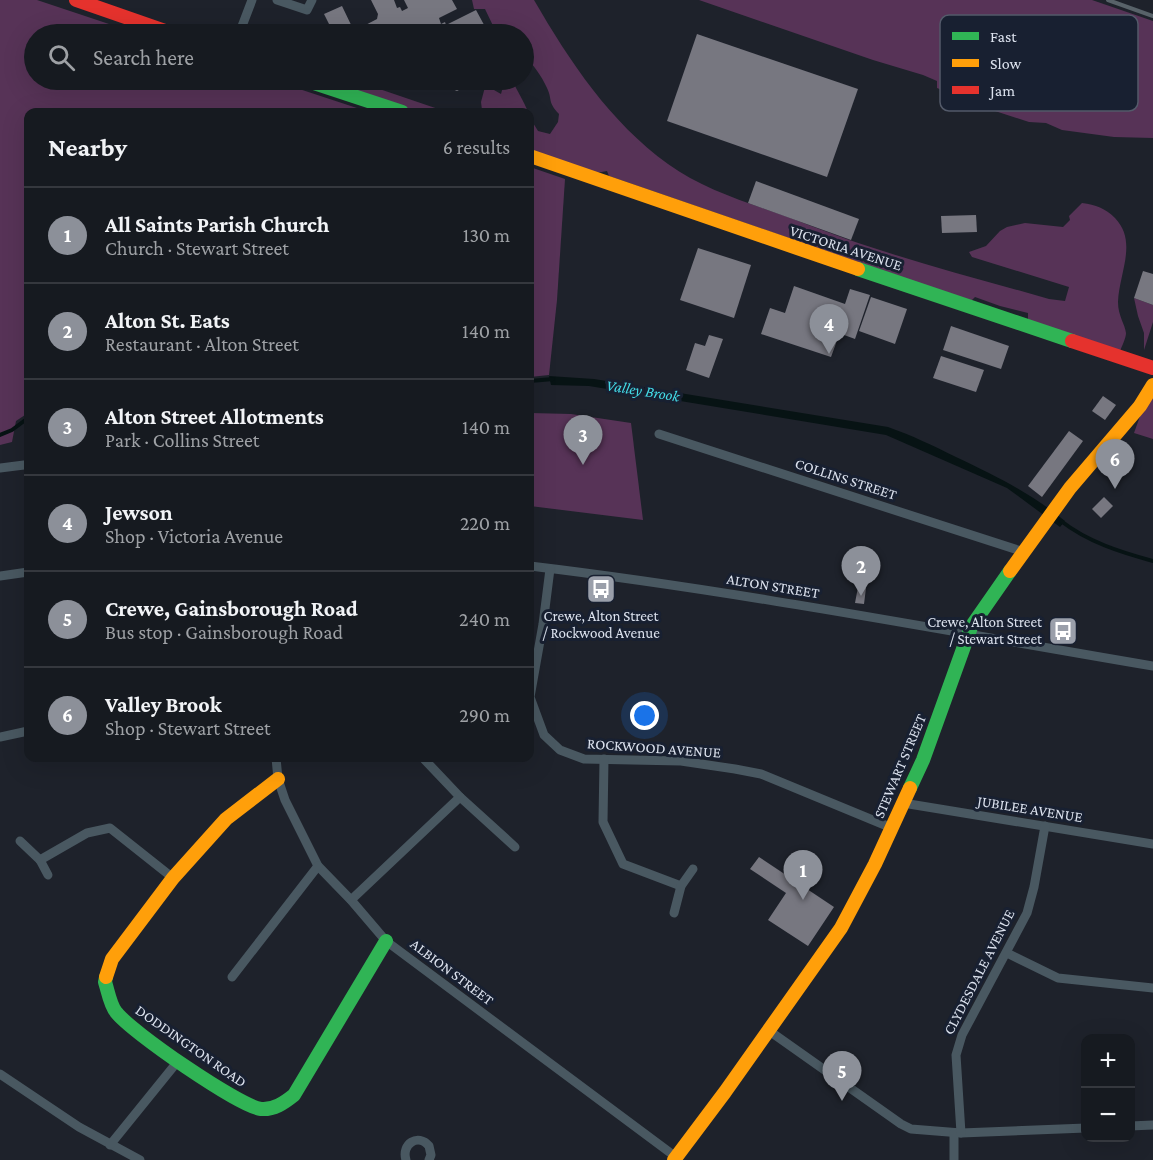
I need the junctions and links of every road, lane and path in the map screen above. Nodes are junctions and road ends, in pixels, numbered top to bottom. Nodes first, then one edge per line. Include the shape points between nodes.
1 (76, 0) edge
2 (252, 0) edge
3 (277, 0) edge
4 (312, 0) edge
5 (145, 24) edge
6 (243, 24) edge
7 (335, 90) edge
8 (390, 108) edge
9 (534, 157) edge
10 (1153, 368) edge
11 (1153, 385) edge
12 (659, 434) dead end
13 (24, 465) dead end
14 (0, 468) edge
15 (1024, 552) junction
16 (534, 567) edge
17 (550, 569) junction
18 (24, 573) edge
19 (0, 576) edge
20 (967, 635) junction
21 (1153, 666) edge
22 (534, 675) edge
23 (534, 708) edge
24 (24, 731) edge
25 (0, 737) edge
26 (604, 759) junction
27 (276, 762) edge
28 (427, 762) edge
29 (278, 779) junction
30 (460, 797) junction
31 (903, 803) junction
32 (1045, 826) junction
33 (892, 828) junction
34 (20, 841) dead end
35 (1153, 844) edge
36 (515, 847) dead end
37 (40, 860) junction
38 (318, 866) junction
39 (693, 869) dead end
40 (48, 875) dead end
41 (173, 878) junction
42 (681, 886) junction
43 (351, 900) junction
44 (674, 913) dead end
45 (386, 941) junction
46 (1007, 953) junction
47 (232, 978) dead end
48 (1153, 987) edge
49 (768, 1030) junction
50 (178, 1061) junction
51 (0, 1074) edge
52 (1153, 1125) edge
53 (1135, 1126) edge
54 (1081, 1128) edge
55 (958, 1133) junction
56 (110, 1145) junction
57 (675, 1159) edge
58 (140, 1160) edge
59 (406, 1160) edge
60 (429, 1160) edge
61 (954, 1160) edge

1 - 5 street
2 - 6 street
3 - 4 street via 307,10
7 - 8 street
9 - 10 street, VICTORIA AVENUE
11 - 15 street, STEWART STREET
12 - 15 street, COLLINS STREET
13 - 14 street
15 - 20 street, STEWART STREET
16 - 17 street, ALTON STREET
17 - 20 street, ALTON STREET via 813,607
17 - 22 street, ROCKWOOD AVENUE
18 - 19 street
20 - 21 street, ALTON STREET
20 - 31 street, STEWART STREET via 927,751
23 - 26 street, ROCKWOOD AVENUE via 544,735 553,745 575,757
24 - 25 street
26 - 33 street, ROCKWOOD AVENUE via 681,761 761,774
26 - 42 street via 603,822 622,864
27 - 29 street, ALBION STREET
28 - 30 street
29 - 38 street, ALBION STREET
29 - 41 street, DODDINGTON ROAD via 226,819
30 - 36 street
30 - 43 street
31 - 32 street, JUBILEE AVENUE
31 - 33 street, STEWART STREET
32 - 35 street, JUBILEE AVENUE
32 - 46 street, CLYDESDALE AVENUE via 1031,900
33 - 49 street, STEWART STREET via 841,928
34 - 37 street
37 - 40 street
37 - 41 street via 87,833 110,828
38 - 43 street, ALBION STREET
38 - 47 street
39 - 42 street
41 - 50 street, DODDINGTON ROAD via 112,959 105,982 115,1011
42 - 44 street
43 - 45 street, ALBION STREET
45 - 50 street, DODDINGTON ROAD via 294,1095 282,1105 258,1110 246,1105
45 - 57 street, ALBION STREET
46 - 48 street via 1058,978
46 - 55 street, CLYDESDALE AVENUE via 957,1049
49 - 55 street via 901,1124 911,1129
49 - 57 street, STEWART STREET
50 - 56 street
51 - 56 street
52 - 53 street
54 - 55 street
55 - 61 street, CLYDESDALE AVENUE
56 - 58 street
59 - 60 street via 407,1145 415,1140 429,1146

